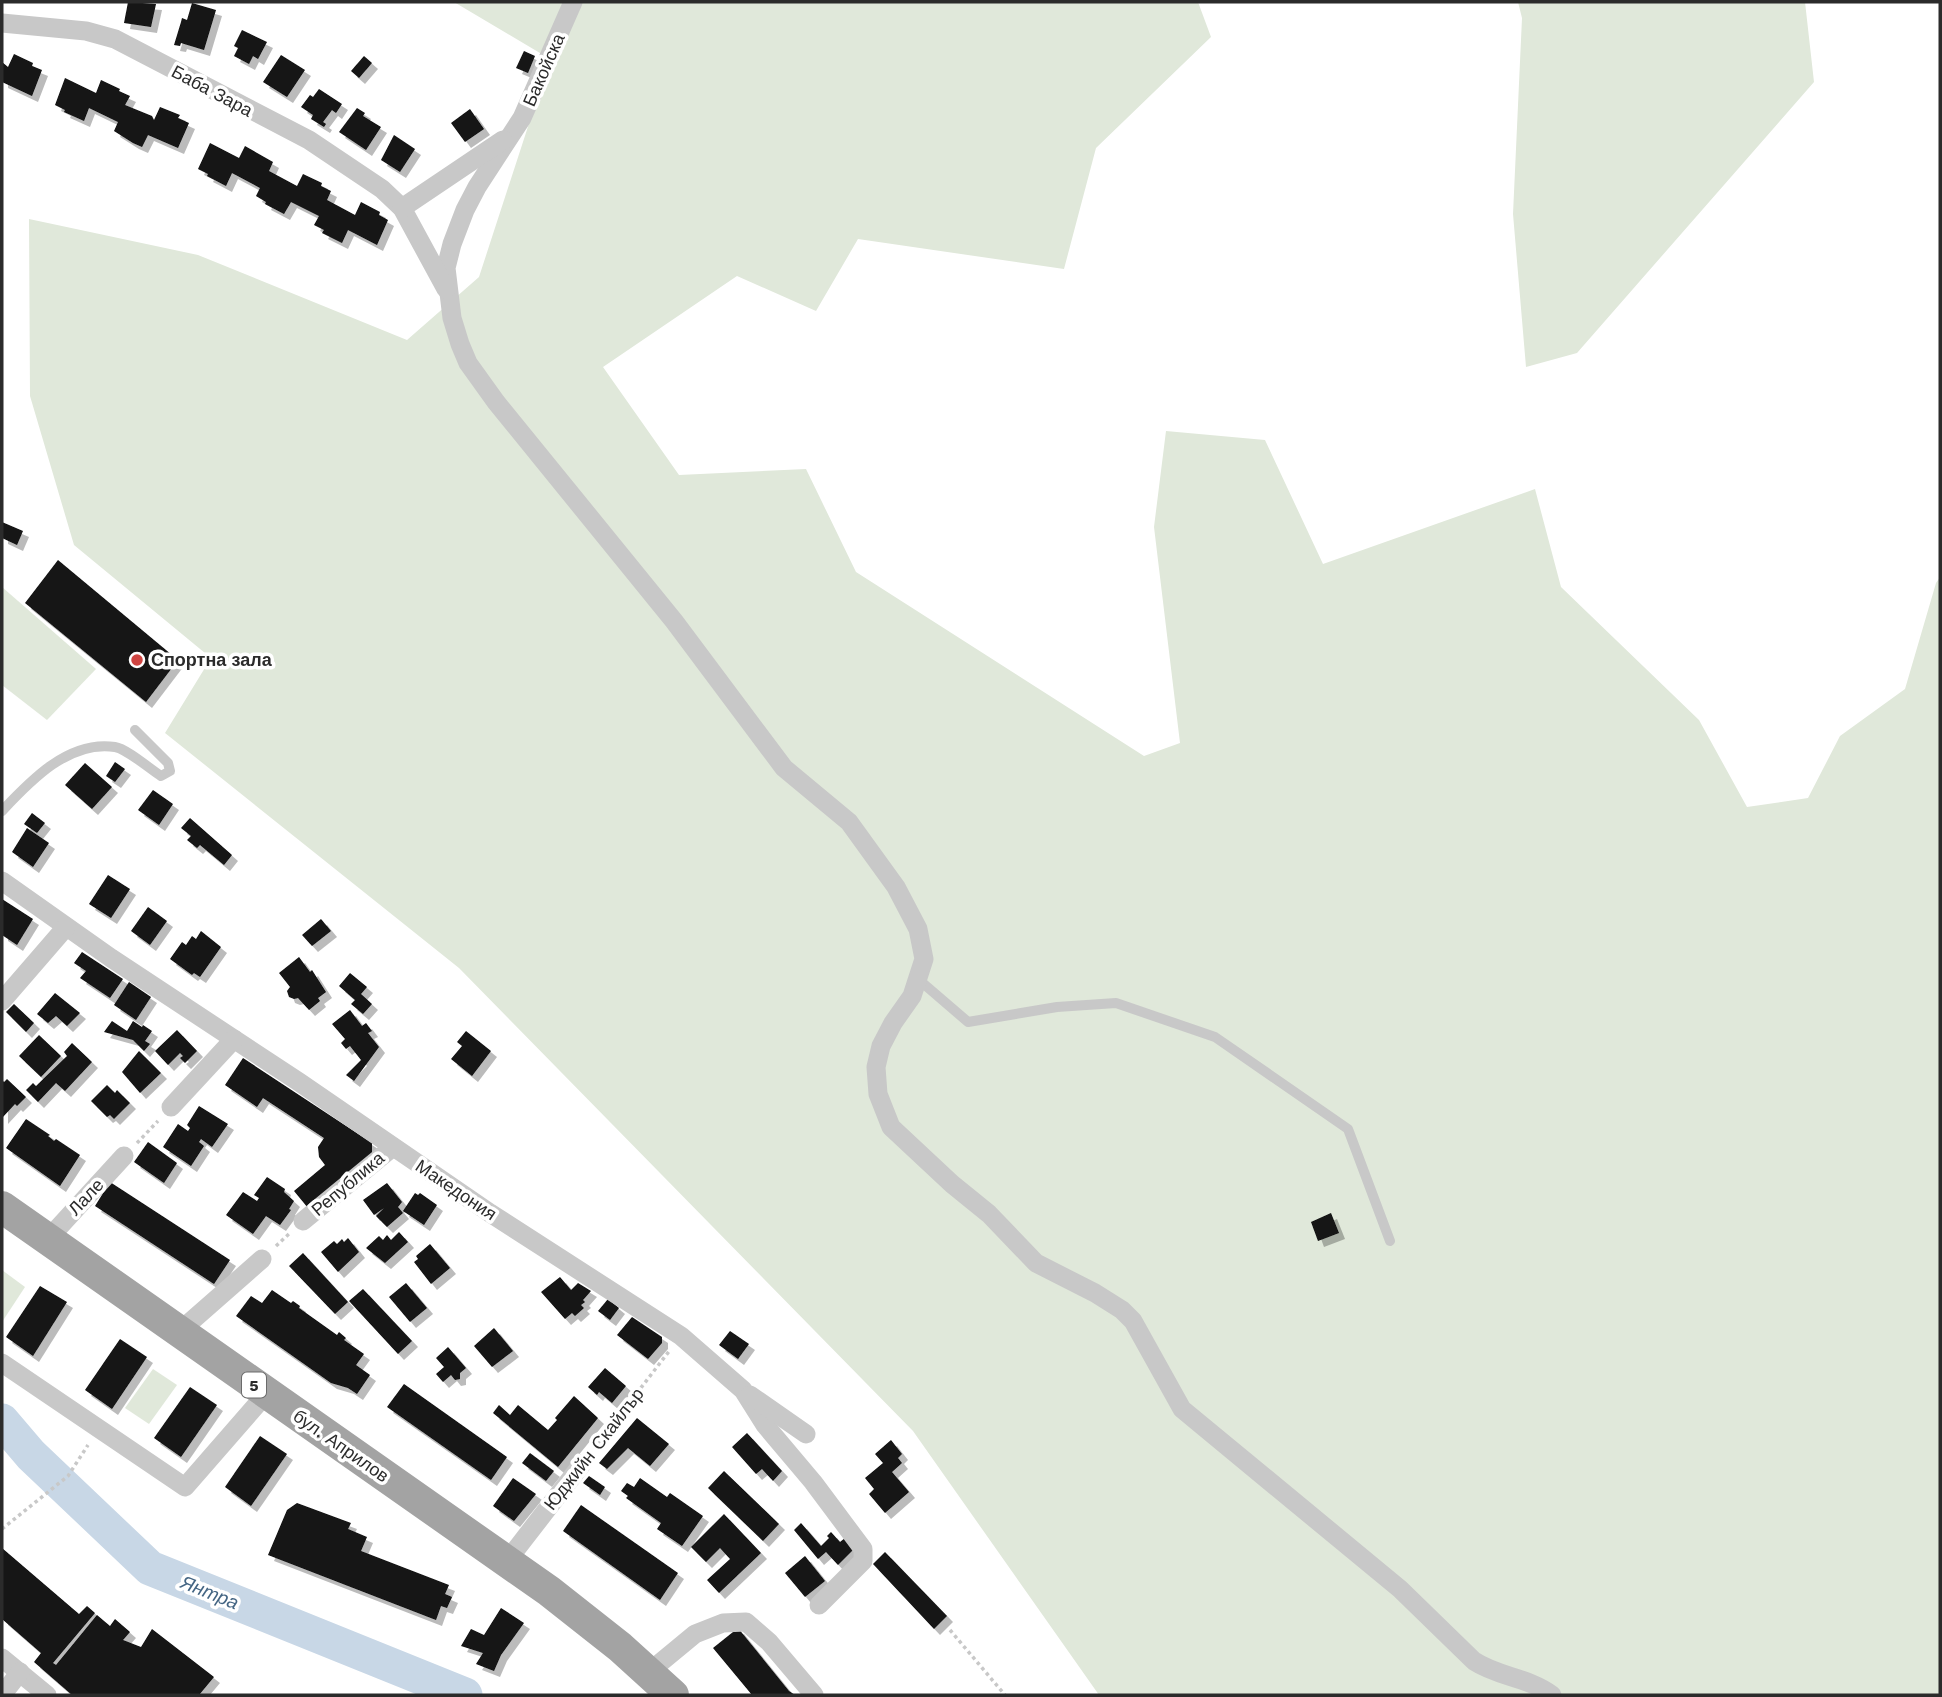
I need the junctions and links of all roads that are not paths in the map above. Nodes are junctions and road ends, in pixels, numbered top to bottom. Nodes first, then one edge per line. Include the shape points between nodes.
1 (573, 2) edge
2 (2, 23) edge
3 (510, 135) junction
4 (402, 208) junction
5 (448, 294) junction
6 (135, 730) dead end
7 (2, 811) edge
8 (2, 881) edge
9 (66, 927) junction
10 (918, 979) junction
11 (2, 1001) edge
12 (234, 1039) junction
13 (172, 1107) road end
14 (393, 1147) junction
15 (124, 1156) road end
16 (2, 1207) edge
17 (303, 1221) road end
18 (48, 1239) junction
19 (1390, 1241) dead end
20 (262, 1259) road end
21 (180, 1331) junction
22 (2, 1363) edge
23 (743, 1390) junction
24 (266, 1394) junction
25 (806, 1434) dead end
26 (582, 1464) road end
27 (507, 1561) junction
28 (819, 1605) dead end
29 (2, 1658) edge
30 (20, 1672) junction
31 (649, 1672) junction
32 (2, 1695) edge
33 (47, 1695) edge
34 (673, 1695) edge
35 (814, 1695) edge
36 (1552, 1695) edge

1 - 3 street, Бакойска via 537,88
2 - 4 street, Баба Зара via 86,31 115,39 309,140 382,189
3 - 4 street
3 - 5 street, Бакойска via 465,210 446,268
4 - 5 street, Баба Зара
5 - 10 street via 464,354 496,402 674,621 784,768 849,822 896,887 918,929 924,959
6 - 7 lane via 170,771 161,776 117,747 75,750 18,793
8 - 9 street, Македония
9 - 11 street
9 - 12 street, Македония
10 - 19 lane via 968,1022 1057,1007 1116,1003 1215,1037 1348,1129
10 - 36 street via 881,1046 876,1067 878,1094 891,1127 989,1213 1036,1262 1122,1310 1133,1321 1182,1409 1400,1589 1474,1661
12 - 13 street
12 - 14 street, Македония
14 - 17 street, Република
14 - 23 street, Македония via 681,1336
15 - 18 street, Лале
16 - 18 main road, бул. Априлов / 5
18 - 21 main road, бул. Априлов / 5
20 - 21 street
21 - 24 main road, бул. Априлов / 5
22 - 24 street via 185,1487
23 - 25 street
23 - 28 street, Македония via 765,1425 863,1549 863,1561
24 - 27 main road, бул. Априлов / 5
26 - 27 street, Юджийн Скайлър
27 - 31 main road, бул. Априлов / 5
29 - 30 street
30 - 32 street
30 - 33 street
31 - 34 main road, бул. Априлов / 5
31 - 35 street via 695,1634 723,1623 746,1622

